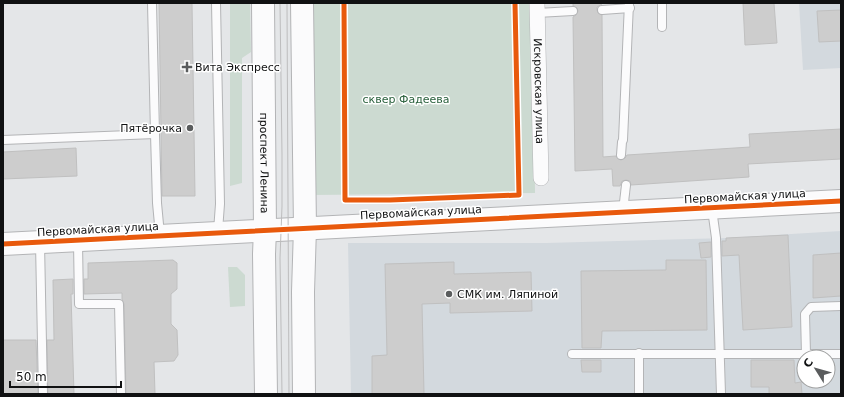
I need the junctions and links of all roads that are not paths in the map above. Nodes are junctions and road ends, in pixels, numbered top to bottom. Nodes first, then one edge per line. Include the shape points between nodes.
1 (152, 3) edge
2 (216, 3) edge
3 (263, 3) edge
4 (302, 3) edge
5 (662, 3) edge
6 (630, 6) edge
7 (537, 8) edge
8 (602, 10) dead end
9 (573, 11) dead end
10 (662, 27) dead end
11 (155, 134) junction
12 (3, 140) edge
13 (624, 155) dead end
14 (541, 178) dead end
15 (624, 185) dead end
16 (841, 201) edge
17 (711, 207) junction
18 (621, 212) junction
19 (304, 228) junction
20 (265, 230) junction
21 (218, 232) junction
22 (160, 235) junction
23 (78, 240) junction
24 (40, 242) junction
25 (3, 244) edge
26 (841, 306) edge
27 (806, 349) edge
28 (639, 353) junction
29 (572, 354) dead end
30 (720, 354) junction
31 (796, 354) edge
32 (43, 394) edge
33 (121, 394) edge
34 (266, 394) edge
35 (304, 394) edge
36 (638, 394) edge
37 (721, 394) edge

1 - 11 lane
2 - 21 lane via 220,204
3 - 20 street, проспект Ленина
4 - 19 street
5 - 10 lane
6 - 8 lane
6 - 13 lane via 622,142
7 - 9 lane
7 - 14 street, Искровская улица
11 - 12 lane
11 - 22 lane
15 - 18 lane
16 - 17 street, Первомайская улица
17 - 18 street, Первомайская улица
17 - 30 lane via 716,238
18 - 19 street, Первомайская улица
19 - 20 street, Первомайская улица
19 - 35 street
20 - 21 street, Первомайская улица
20 - 34 street, проспект Ленина
21 - 22 street, Первомайская улица
22 - 23 street, Первомайская улица
23 - 24 street, Первомайская улица
23 - 33 lane via 79,304 119,304
24 - 25 street, Первомайская улица
24 - 32 lane
26 - 27 lane via 811,307 804,314
28 - 29 lane
28 - 30 lane
28 - 36 lane
30 - 31 lane
30 - 37 lane

